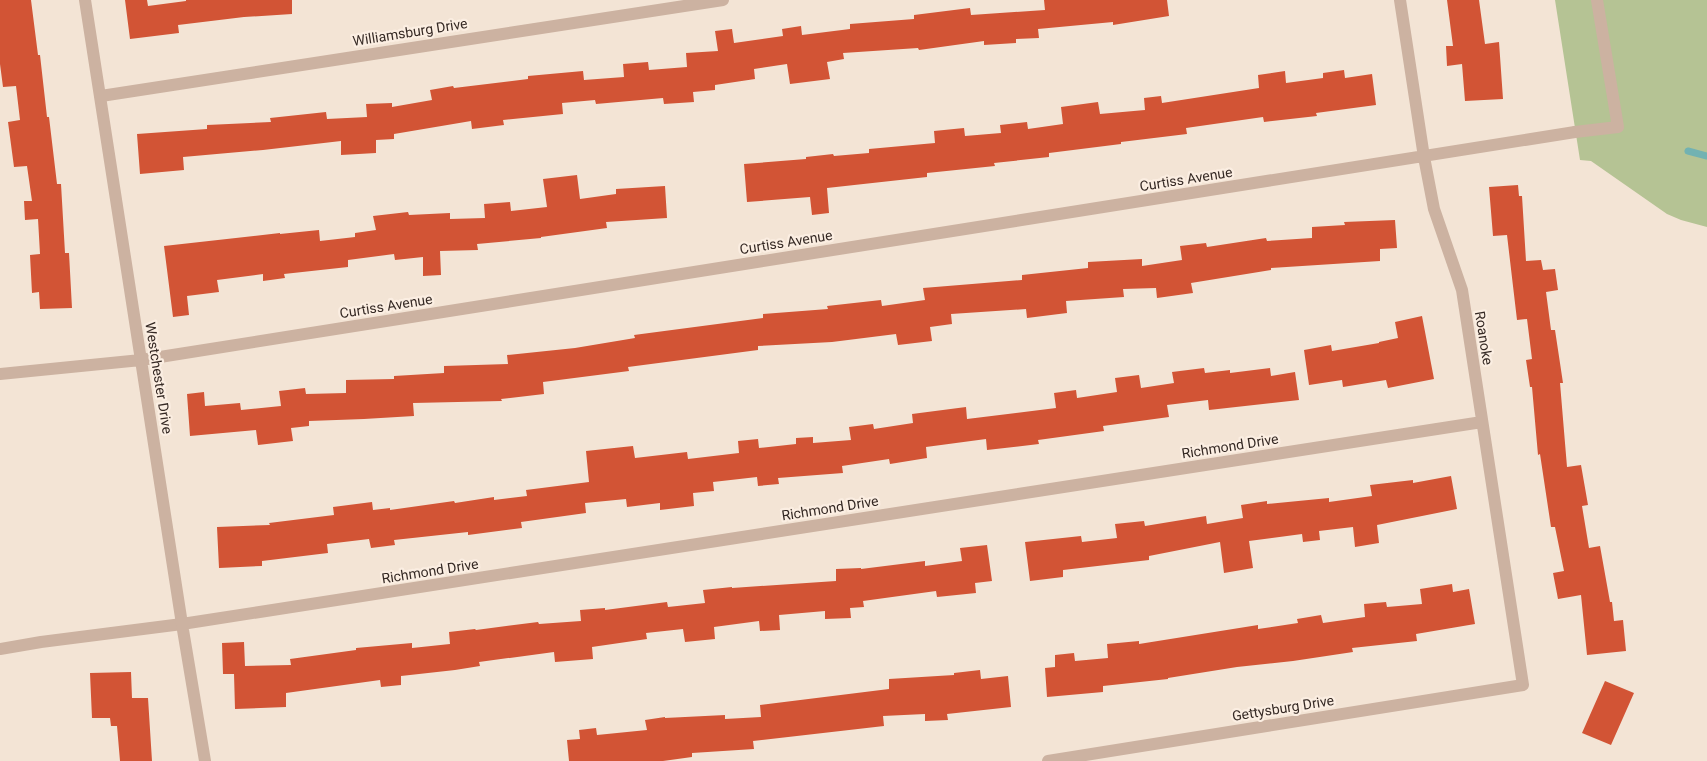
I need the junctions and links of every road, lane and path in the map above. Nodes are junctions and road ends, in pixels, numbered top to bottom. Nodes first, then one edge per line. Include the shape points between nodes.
1 (85, 0) edge
2 (723, 0) edge
3 (1400, 0) edge
4 (1597, 0) edge
5 (101, 96) junction
6 (1424, 156) junction
7 (141, 360) junction
8 (0, 374) edge
9 (1482, 422) junction
10 (182, 624) junction
11 (0, 649) edge
12 (1523, 685) joint
13 (205, 761) edge
14 (1048, 761) edge

1 - 5 street, Westchester Drive
2 - 5 street, Williamsburg Drive
3 - 6 street, Roanoke
4 - 6 street, Curtiss Avenue via 1618,127
5 - 7 street, Westchester Drive
6 - 7 street, Curtiss Avenue
6 - 9 street, Roanoke via 1434,209 1462,290
7 - 8 street, Curtiss Avenue
7 - 10 street, Westchester Drive
9 - 10 street, Richmond Drive
9 - 12 street, Roanoke
10 - 11 street, Richmond Drive
10 - 13 street, Westchester Drive
12 - 14 street, Gettysburg Drive

